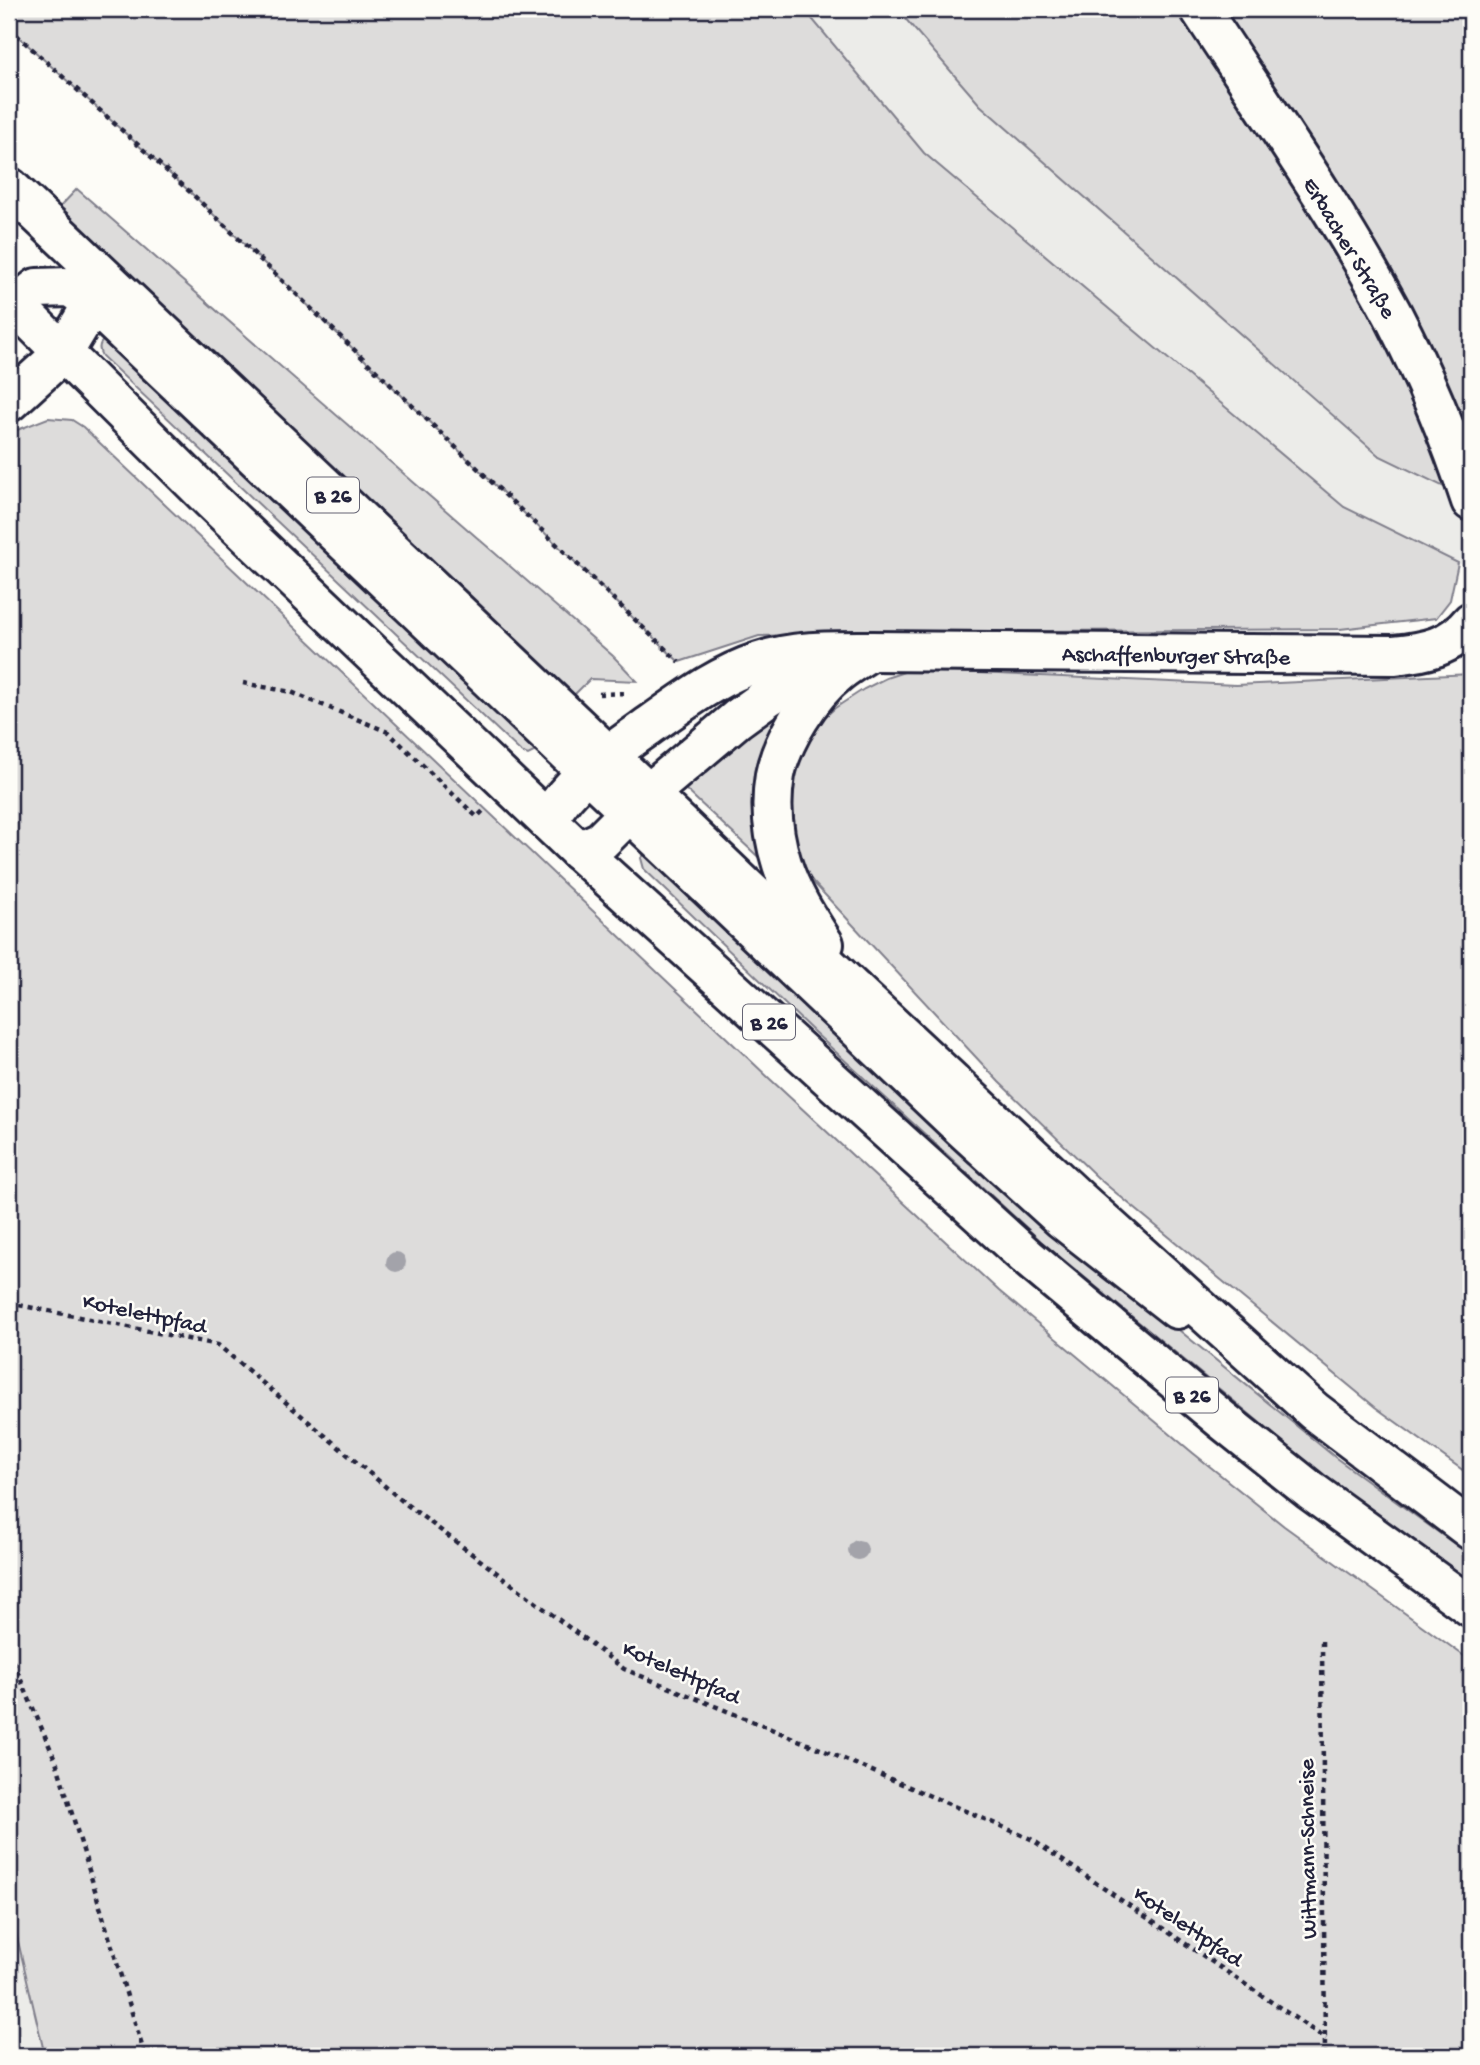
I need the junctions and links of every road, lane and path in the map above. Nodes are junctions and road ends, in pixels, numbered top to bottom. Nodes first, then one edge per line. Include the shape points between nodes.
1 (1200, 9) edge
2 (9, 28) edge
3 (9, 187) edge
4 (98, 291) junction
5 (11, 305) edge
6 (63, 353) junction
7 (9, 402) edge
8 (1471, 501) edge
9 (1471, 622) edge
10 (870, 651) junction
11 (243, 682) dead end
12 (704, 687) junction
13 (632, 693) dead end
14 (594, 695) dead end
15 (599, 764) junction
16 (639, 803) junction
17 (488, 807) dead end
18 (548, 820) junction
19 (579, 851) junction
20 (853, 990) junction
21 (9, 1303) edge
22 (1314, 1411) junction
23 (1471, 1530) edge
24 (1471, 1607) edge
25 (1322, 1641) dead end
26 (9, 1652) edge
27 (1326, 2039) junction
28 (145, 2056) edge
29 (1325, 2056) edge

1 - 8 main road, Erbacher Straße via 1382,295 1430,392
2 - 12 path via 189,191
3 - 4 main road, B 26
4 - 5 main road via 37,288
4 - 6 main road
4 - 15 main road, B 26
5 - 6 main road, B 26
6 - 7 main road
6 - 18 main road, B 26
9 - 10 main road, Aschaffenburger Straße via 1438,648 1394,655
10 - 12 main road, Aschaffenburger Straße via 760,661
10 - 16 main road, Aschaffenburger Straße via 823,666 782,687
10 - 20 main road via 838,673 803,712 780,757 773,794 774,831 783,867
11 - 17 path via 291,692 388,732 477,817
12 - 15 main road, Aschaffenburger Straße
13 - 14 path
15 - 16 main road, B 26
15 - 18 main road, Aschaffenburger Straße via 561,799
16 - 19 main road, Aschaffenburger Straße via 601,841
16 - 20 main road, B 26
16 - 22 main road, B 26 via 962,1128 1062,1219
18 - 19 main road, B 26
19 - 24 main road, B 26 via 1028,1258 1311,1491
20 - 22 main road, B 26
21 - 27 path, Kotelettpfad via 218,1345 406,1504 624,1669 1031,1839
22 - 23 main road, B 26
25 - 27 path, Wittmann-Schneise
26 - 28 path via 57,1764
27 - 29 path, Wittmann-Schneise

